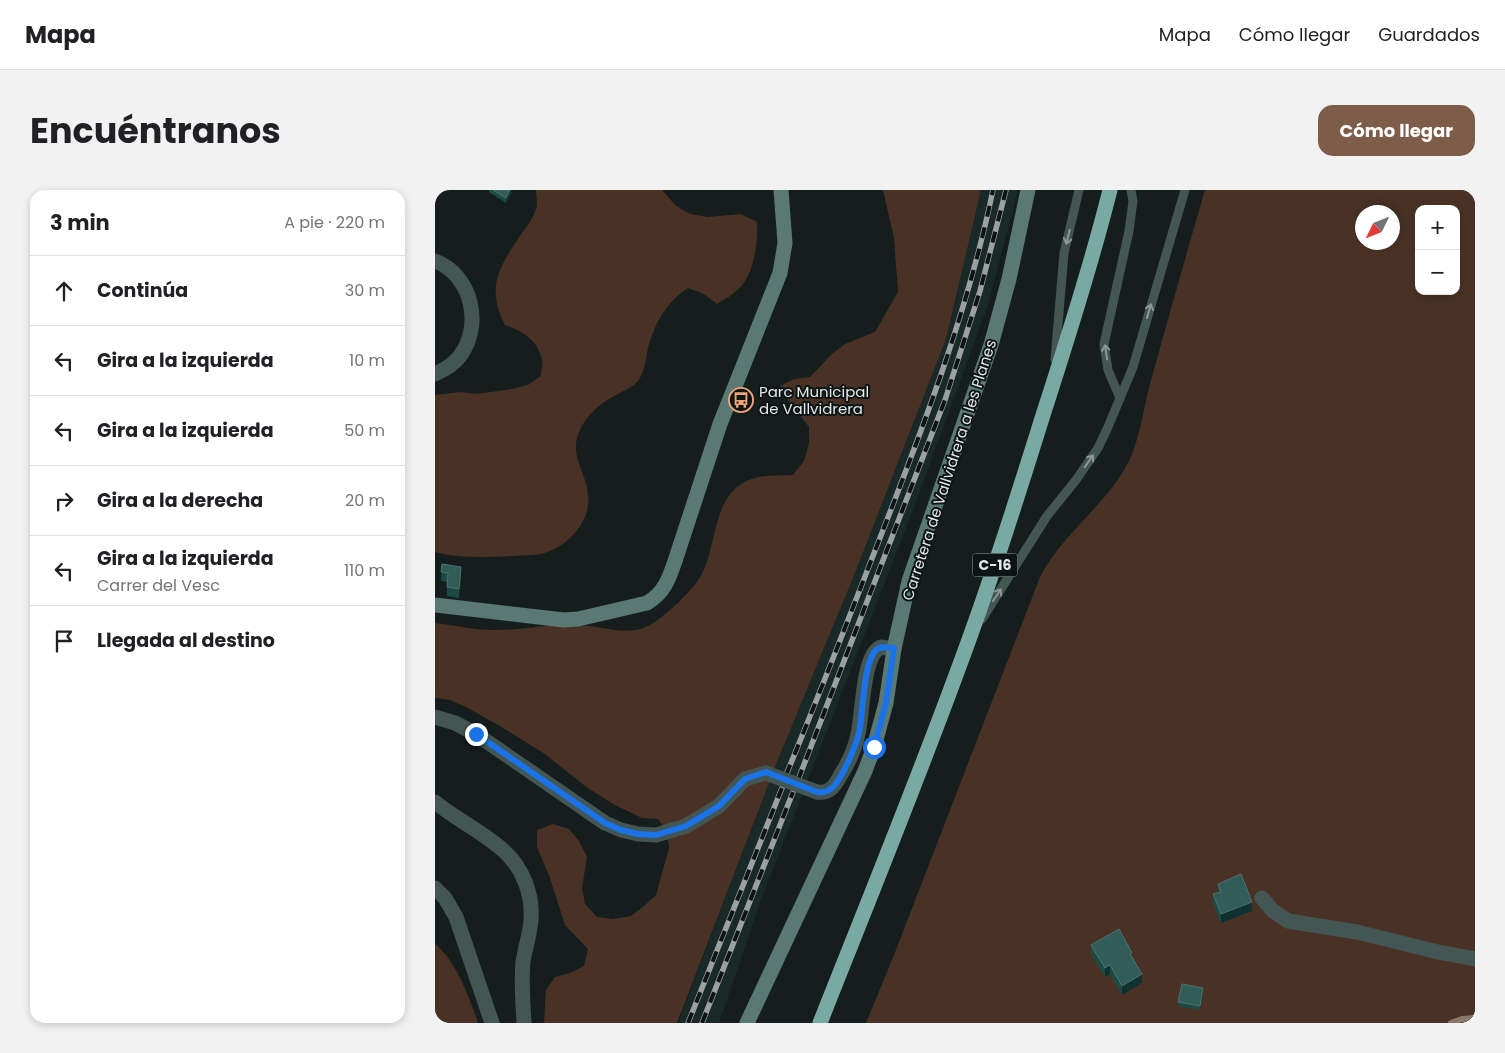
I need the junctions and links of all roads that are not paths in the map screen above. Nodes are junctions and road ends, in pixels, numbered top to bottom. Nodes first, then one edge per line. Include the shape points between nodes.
1 (781, 190) edge
2 (1028, 190) edge
3 (1079, 190) edge
4 (1110, 190) edge
5 (1131, 190) edge
6 (1185, 190) edge
7 (435, 261) edge
8 (435, 374) edge
9 (1053, 383) junction
10 (1120, 398) junction
11 (435, 605) edge
12 (971, 636) junction
13 (894, 648) junction
14 (435, 717) edge
15 (435, 802) edge
16 (435, 888) edge
17 (1262, 898) dead end
18 (1475, 959) edge
19 (492, 1023) edge
20 (524, 1023) edge
21 (747, 1023) edge
22 (820, 1023) edge

1 - 11 main road via 785,243 780,274 720,424 663,590 647,603 578,619 553,620
2 - 13 main road, Carretera de Vallvidrera a les Planes via 991,345 909,581
3 -> 9 lane via 1064,253
4 - 9 highway, C-16
10 -> 5 lane via 1108,370 1104,344 1129,231 1133,201
10 -> 6 lane via 1133,367
7 - 8 street via 454,272 462,283 468,295 472,321 470,334 459,357 451,366
9 - 12 highway, C-16
12 -> 10 lane via 1047,516 1098,448
12 - 22 highway, C-16
13 - 14 street, bridge via 881,647 874,652 867,673 859,733 843,772 832,788 823,793 817,792 766,772 745,779 719,806 686,826 656,835 621,830 605,823 476,734
13 - 21 main road, Carretera de Vallvidrera a les Planes via 886,703 865,771
15 - 20 street via 504,851 528,888 531,920 523,962
16 - 19 street via 456,917
17 - 18 street via 1273,911 1288,920

